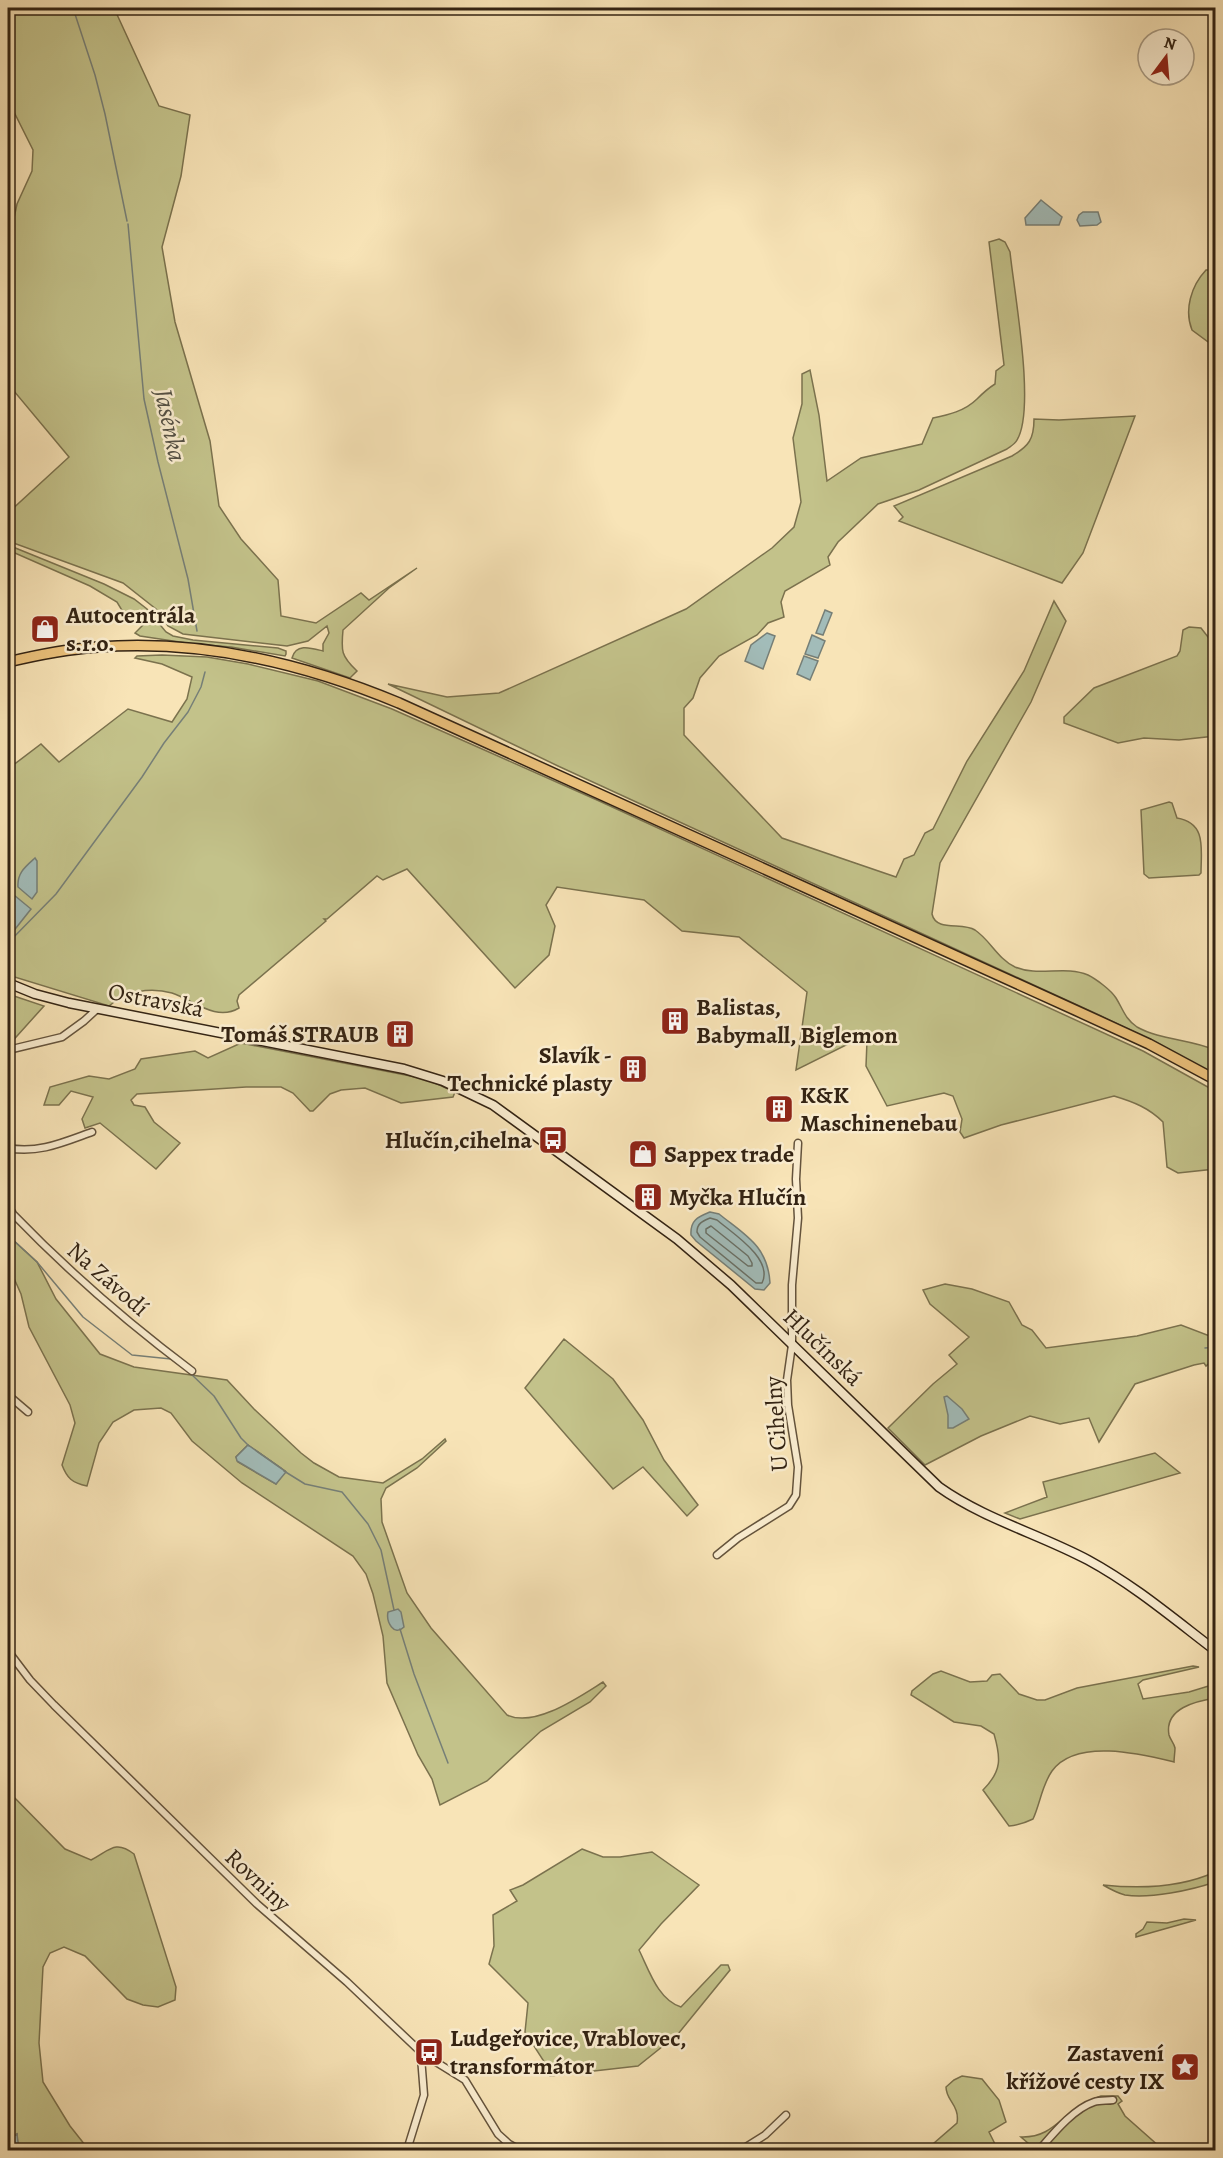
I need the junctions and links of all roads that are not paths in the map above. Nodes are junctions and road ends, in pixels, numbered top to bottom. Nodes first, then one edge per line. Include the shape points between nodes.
1 (8, 662) edge
2 (8, 983) edge
3 (97, 1009) junction
4 (8, 1050) edge
5 (404, 1069) joint
6 (1215, 1080) edge
7 (92, 1131) dead end
8 (798, 1143) dead end
9 (8, 1148) edge
10 (8, 1206) edge
11 (792, 1345) junction
12 (192, 1371) dead end
13 (8, 1395) edge
14 (28, 1412) dead end
15 (717, 1555) dead end
16 (8, 1651) edge
17 (1215, 1651) edge
18 (423, 2054) junction
19 (1113, 2100) dead end
20 (786, 2115) dead end
21 (407, 2151) edge
22 (520, 2151) edge
23 (741, 2151) edge
24 (1040, 2151) edge

1 - 6 main road via 72,650 164,646 241,655 321,673 399,703 899,930 1149,1044
2 - 3 street, Ostravská via 50,999
3 - 4 street via 62,1037
3 - 5 street, Ostravská
5 - 11 street, Hlučínská via 458,1087 503,1112 695,1254
7 - 9 street via 43,1149
8 - 11 street, U Cihelny
10 - 12 street, Na Závodí via 59,1261
11 - 15 street, U Cihelny via 787,1392 798,1467 796,1495 789,1506
11 - 17 street, Hlučínská via 939,1487 1116,1576
13 - 14 street
16 - 18 street, Rovniny via 54,1705 218,1868
18 - 21 street via 424,2095
18 - 22 street, Rovniny via 465,2080 498,2134
19 - 24 street via 1086,2105 1056,2129
20 - 23 street

